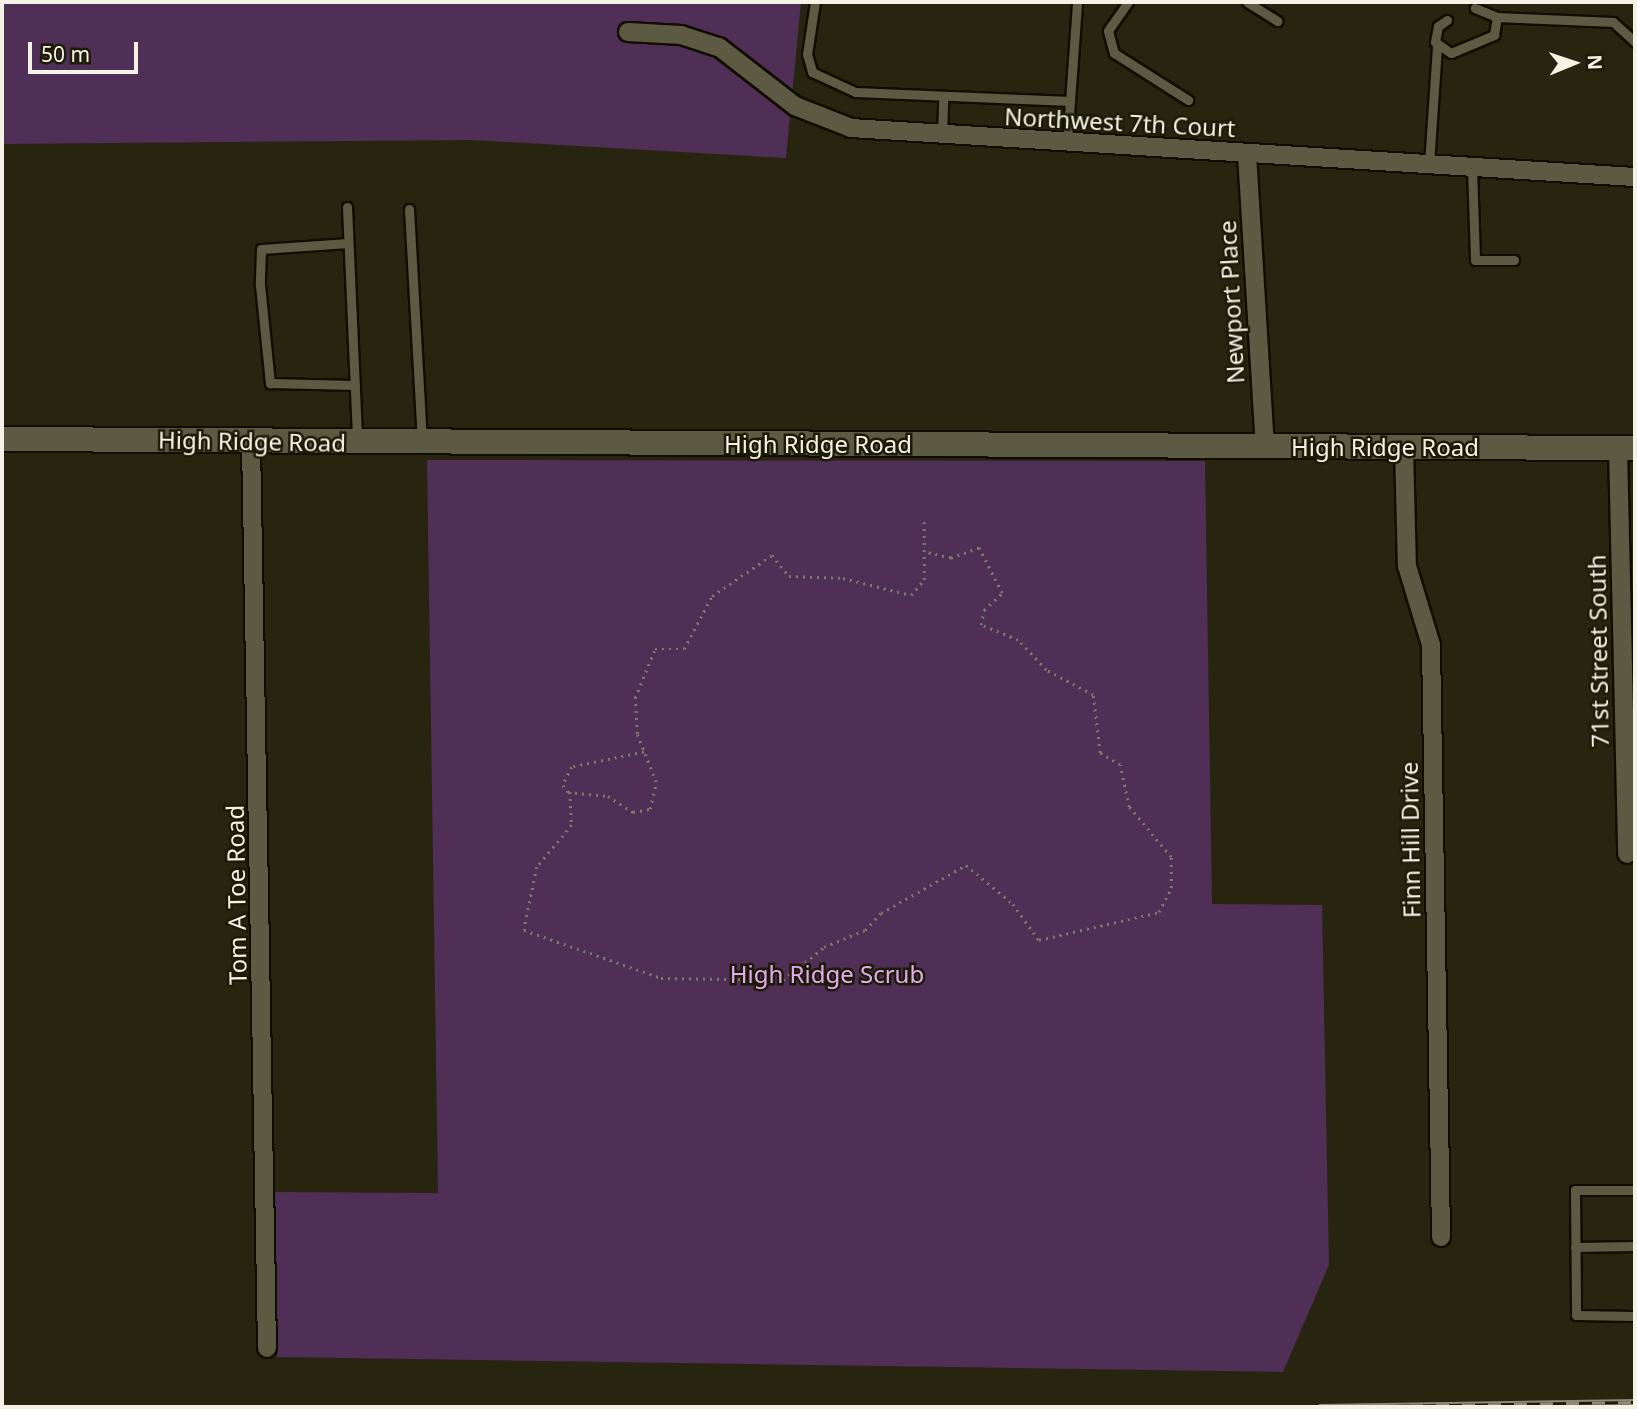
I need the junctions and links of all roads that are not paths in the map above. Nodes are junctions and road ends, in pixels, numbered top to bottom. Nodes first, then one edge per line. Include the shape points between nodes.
1 (815, 2) edge
2 (1077, 2) edge
3 (1128, 2) edge
4 (1247, 2) edge
5 (1475, 8) dead end
6 (1497, 17) junction
7 (1447, 20) dead end
8 (1277, 21) dead end
9 (628, 32) dead end
10 (1635, 41) edge
11 (1437, 47) junction
12 (943, 99) junction
13 (1188, 100) dead end
14 (1070, 101) junction
15 (942, 136) junction
16 (1067, 143) junction
17 (1247, 154) junction
18 (1429, 165) junction
19 (1472, 167) junction
20 (1635, 177) edge
21 (347, 207) dead end
22 (410, 209) dead end
23 (348, 243) junction
24 (1514, 260) dead end
25 (355, 385) junction
26 (2, 439) edge
27 (251, 441) junction
28 (357, 442) junction
29 (422, 442) junction
30 (1265, 446) junction
31 (1404, 447) junction
32 (1626, 447) edge
33 (1627, 854) dead end
34 (1635, 1190) edge
35 (1441, 1237) dead end
36 (1635, 1246) edge
37 (1575, 1247) junction
38 (1635, 1316) edge
39 (267, 1348) dead end

1 - 12 lane via 807,54 812,72 855,92
2 - 14 lane
3 - 13 lane via 1108,32 1114,53
4 - 8 lane
5 - 6 lane
6 - 10 lane via 1613,23
6 - 11 lane via 1494,35 1451,53
7 - 11 lane via 1435,33
9 - 15 street, Northwest 7th Court via 681,35 719,47 796,106 828,122
11 - 18 lane
12 - 14 lane
12 - 15 lane
14 - 16 lane
15 - 16 street, Northwest 7th Court
16 - 17 street, Northwest 7th Court
17 - 18 street, Northwest 7th Court
17 - 30 street, Newport Place
18 - 19 street, Northwest 7th Court
19 - 20 street, Northwest 7th Court
19 - 24 lane via 1475,260
21 - 23 lane
22 - 29 lane
23 - 25 lane
23 - 25 lane via 261,249 267,380
25 - 28 lane
26 - 27 street, High Ridge Road
27 - 28 street, High Ridge Road
27 - 39 street, Tom A Toe Road
28 - 29 street, High Ridge Road
29 - 30 street, High Ridge Road
30 - 31 street, High Ridge Road
31 - 32 street, High Ridge Road
31 - 35 street, Finn Hill Drive via 1407,566 1431,645
32 - 33 street, 71st Street South
34 - 37 lane via 1575,1190
36 - 37 lane
37 - 38 lane via 1576,1315

